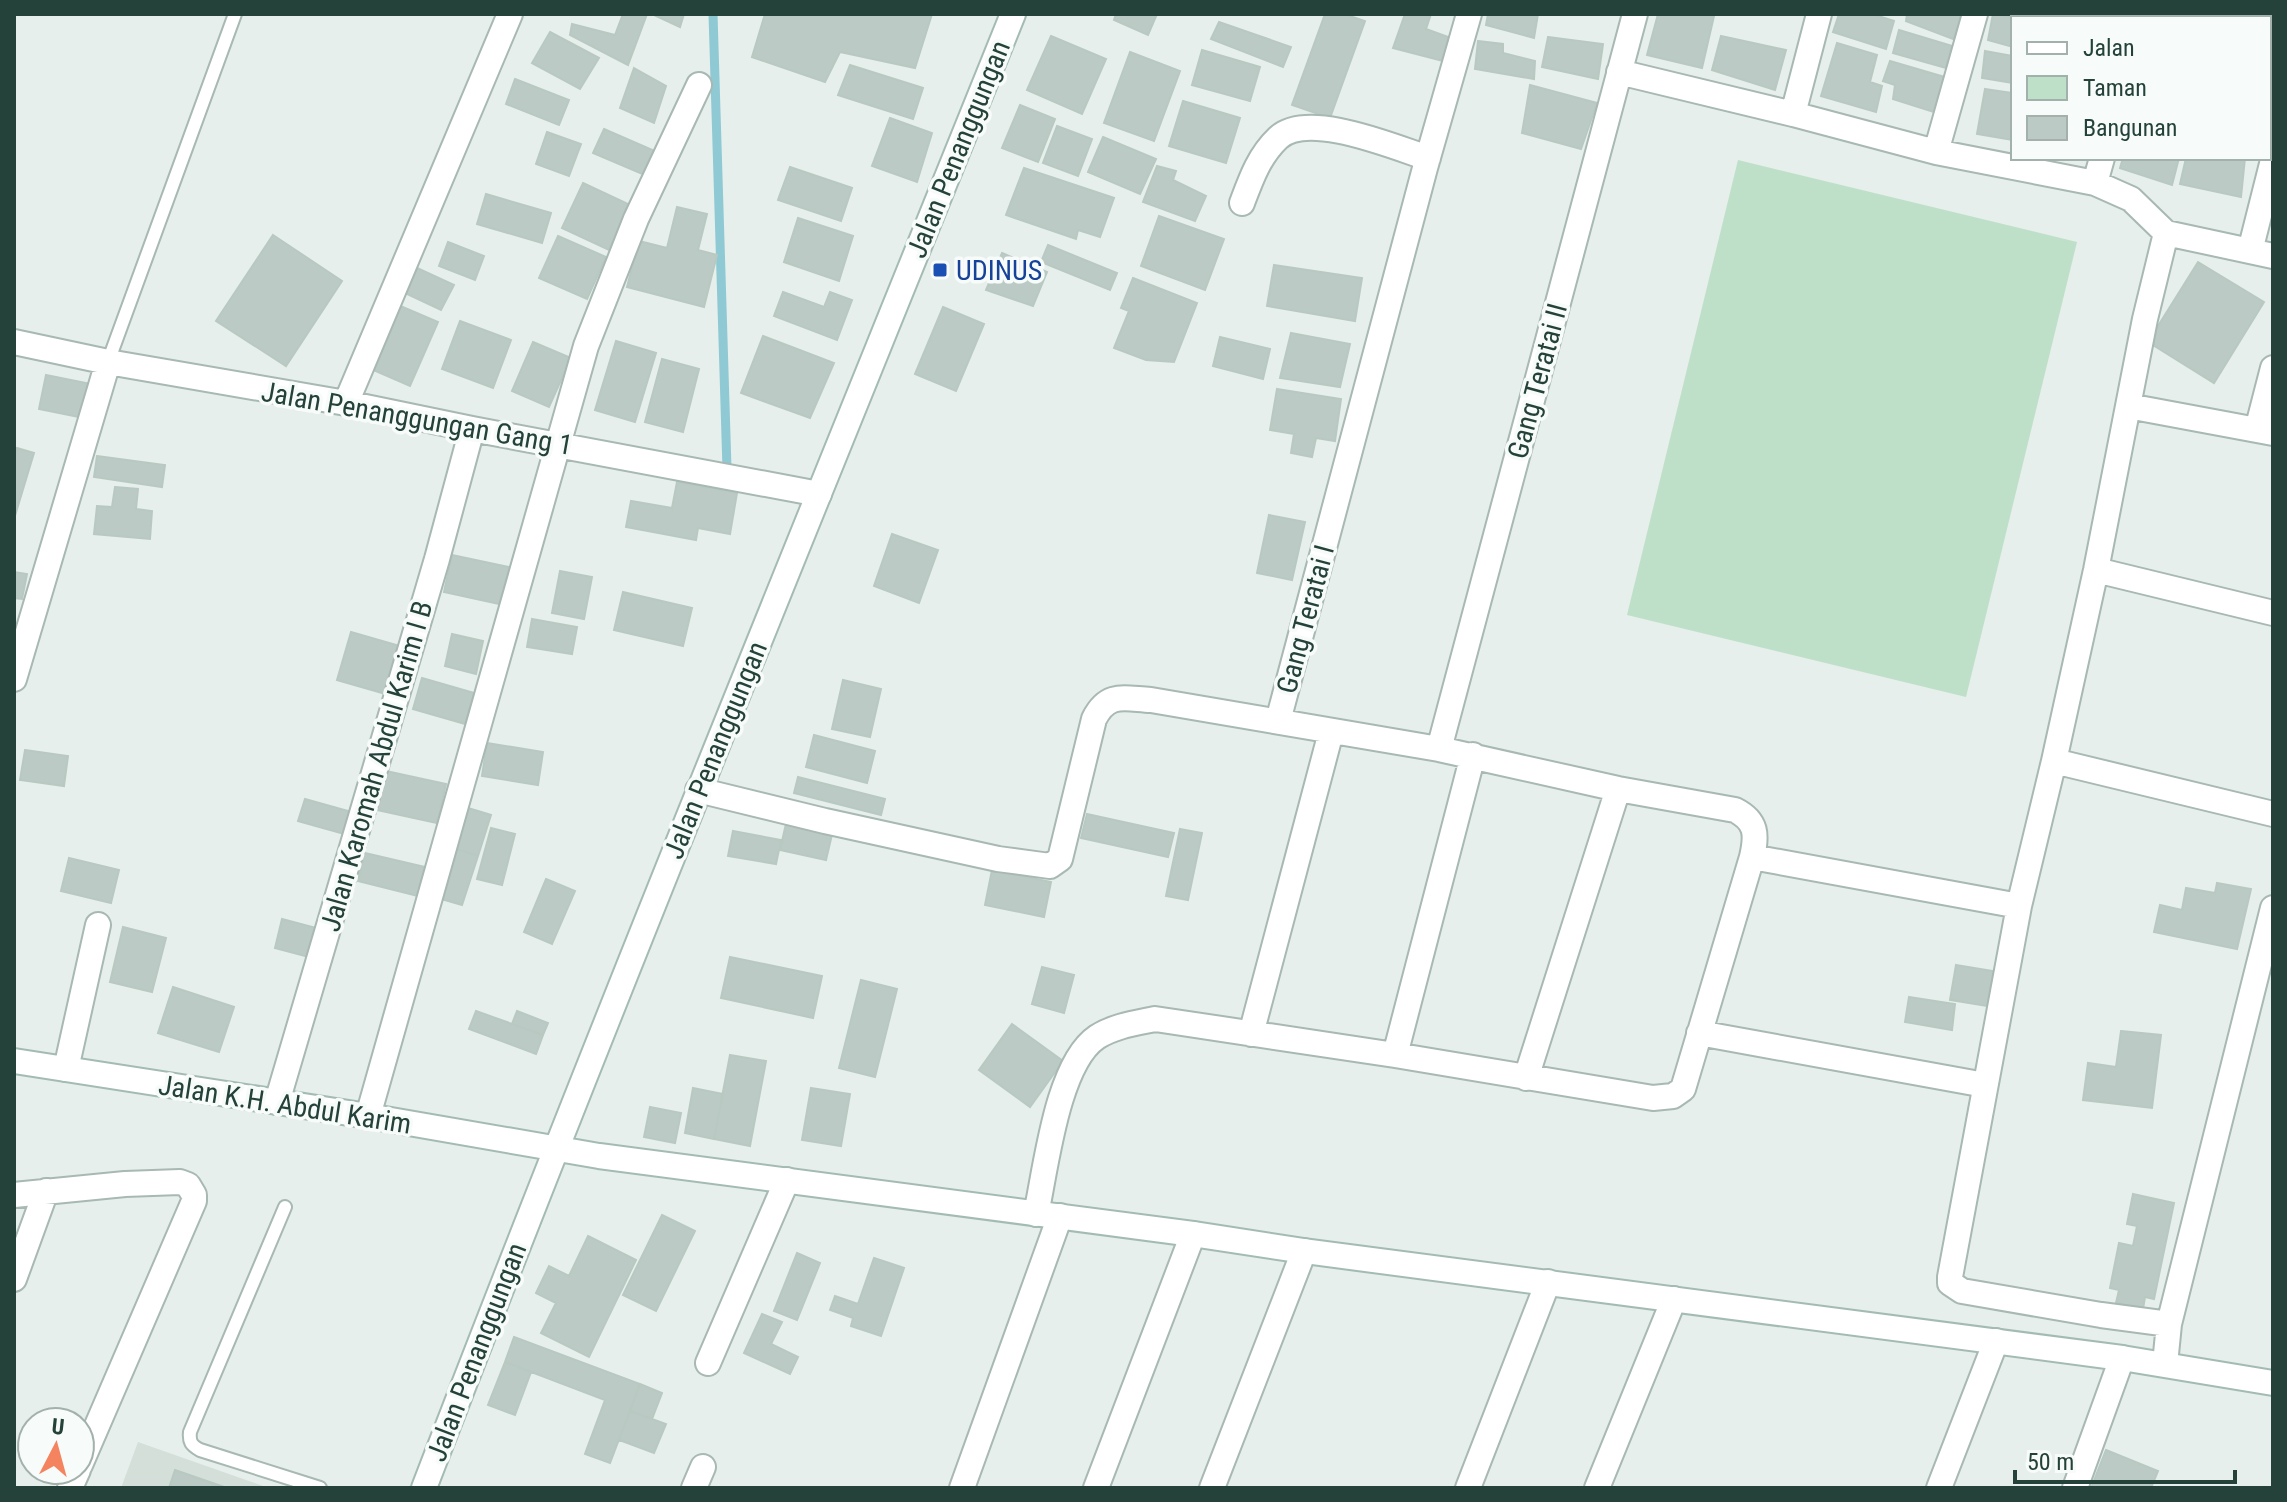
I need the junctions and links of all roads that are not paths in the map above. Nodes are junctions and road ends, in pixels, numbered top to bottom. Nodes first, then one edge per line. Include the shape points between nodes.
1 (235, 14) edge
2 (510, 14) edge
3 (1013, 14) edge
4 (1469, 14) edge
5 (1635, 14) edge
6 (1819, 14) edge
7 (1975, 14) edge
8 (1619, 72) junction
9 (699, 85) dead end
10 (1793, 114) junction
11 (1936, 152) junction
12 (1428, 158) junction
13 (2101, 160) edge
14 (2273, 160) edge
15 (2095, 183) junction
16 (1242, 203) dead end
17 (2166, 233) junction
18 (2262, 253) edge
19 (14, 342) edge
20 (108, 362) junction
21 (2273, 368) edge
22 (346, 403) junction
23 (2128, 406) junction
24 (472, 429) junction
25 (2265, 432) edge
26 (557, 444) junction
27 (819, 494) junction
28 (2096, 570) junction
29 (2273, 613) edge
30 (14, 679) edge
31 (1278, 721) junction
32 (1331, 732) junction
33 (1439, 749) junction
34 (1473, 755) junction
35 (2054, 761) junction
36 (1618, 789) junction
37 (698, 790) junction
38 (2273, 814) edge
39 (1752, 857) junction
40 (2019, 906) junction
41 (2273, 908) edge
42 (98, 925) dead end
43 (1699, 1033) junction
44 (1251, 1034) junction
45 (1395, 1055) junction
46 (14, 1061) edge
47 (66, 1069) junction
48 (1526, 1078) junction
49 (1985, 1085) junction
50 (277, 1102) junction
51 (368, 1116) junction
52 (555, 1149) junction
53 (787, 1180) junction
54 (46, 1191) junction
55 (14, 1195) edge
56 (285, 1207) dead end
57 (1048, 1215) junction
58 (1193, 1234) junction
59 (1304, 1251) junction
60 (14, 1279) edge
61 (1548, 1282) junction
62 (1674, 1299) junction
63 (2169, 1324) junction
64 (1996, 1341) junction
65 (2122, 1358) junction
66 (708, 1363) dead end
67 (2165, 1364) junction
68 (2273, 1383) edge
69 (96, 1428) edge
70 (320, 1488) edge
71 (424, 1488) edge
72 (962, 1488) edge
73 (1096, 1488) edge
74 (1212, 1488) edge
75 (1468, 1488) edge
76 (1597, 1488) edge
77 (1939, 1488) edge
78 (2075, 1488) edge

1 - 20 lane
2 - 22 street
3 - 27 street, Jalan Penanggungan
4 - 12 street, Gang Teratai I
5 - 8 street, Gang Teratai II
6 - 10 street
7 - 11 street
8 - 10 street
8 - 33 street, Gang Teratai II
9 - 26 street via 636,219 586,346
10 - 11 street
11 - 15 street
12 - 16 street via 1342,131 1293,129 1279,136 1256,165
12 - 31 street, Gang Teratai I
13 - 15 street
14 - 18 street
15 - 17 street via 2131,199
17 - 18 street
17 - 23 street
19 - 20 street, Jalan Penanggungan Gang 1
20 - 22 street, Jalan Penanggungan Gang 1
20 - 30 street
21 - 25 street
22 - 24 street, Jalan Penanggungan Gang 1
23 - 25 street
23 - 28 street
24 - 26 street, Jalan Penanggungan Gang 1
24 - 50 street, Jalan Karomah Abdul Karim I B
26 - 27 street, Jalan Penanggungan Gang 1
26 - 51 street
27 - 37 street, Jalan Penanggungan
28 - 29 street
28 - 35 street
31 - 32 street
31 - 37 street, Gang Teratai I via 1151,700 1108,700 1094,719 1060,859 1050,866 998,859
32 - 33 street
32 - 44 street
33 - 34 street
34 - 36 street
34 - 45 street
35 - 38 street
35 - 40 street
36 - 39 street via 1743,814 1756,831
36 - 48 street
37 - 52 street, Jalan Penanggungan
39 - 40 street
39 - 43 street
40 - 49 street
41 - 63 street
42 - 47 street
43 - 48 street via 1683,1089 1666,1098
43 - 49 street
44 - 45 street
44 - 57 street via 1155,1019 1095,1038 1074,1064 1061,1095
45 - 48 street
46 - 47 street, Jalan K.H. Abdul Karim
47 - 50 street, Jalan K.H. Abdul Karim
49 - 63 street via 1950,1283 1962,1291
50 - 51 street, Jalan K.H. Abdul Karim
51 - 52 street, Jalan K.H. Abdul Karim
52 - 53 street, Jalan K.H. Abdul Karim
52 - 71 street, Jalan Penanggungan
53 - 57 street, Jalan K.H. Abdul Karim
53 - 66 street
54 - 55 street
54 - 60 street
54 - 69 street via 180,1182 194,1195
56 - 70 lane via 190,1432 190,1443
57 - 58 street, Jalan K.H. Abdul Karim
57 - 72 street
58 - 59 street, Jalan K.H. Abdul Karim
58 - 73 street
59 - 61 street, Jalan K.H. Abdul Karim
59 - 74 street
61 - 62 street, Jalan K.H. Abdul Karim
61 - 75 street
62 - 64 street, Jalan K.H. Abdul Karim
62 - 76 street
63 - 67 street
64 - 65 street, Jalan K.H. Abdul Karim
64 - 77 street
65 - 67 street, Jalan K.H. Abdul Karim
65 - 78 street
67 - 68 street, Jalan K.H. Abdul Karim

